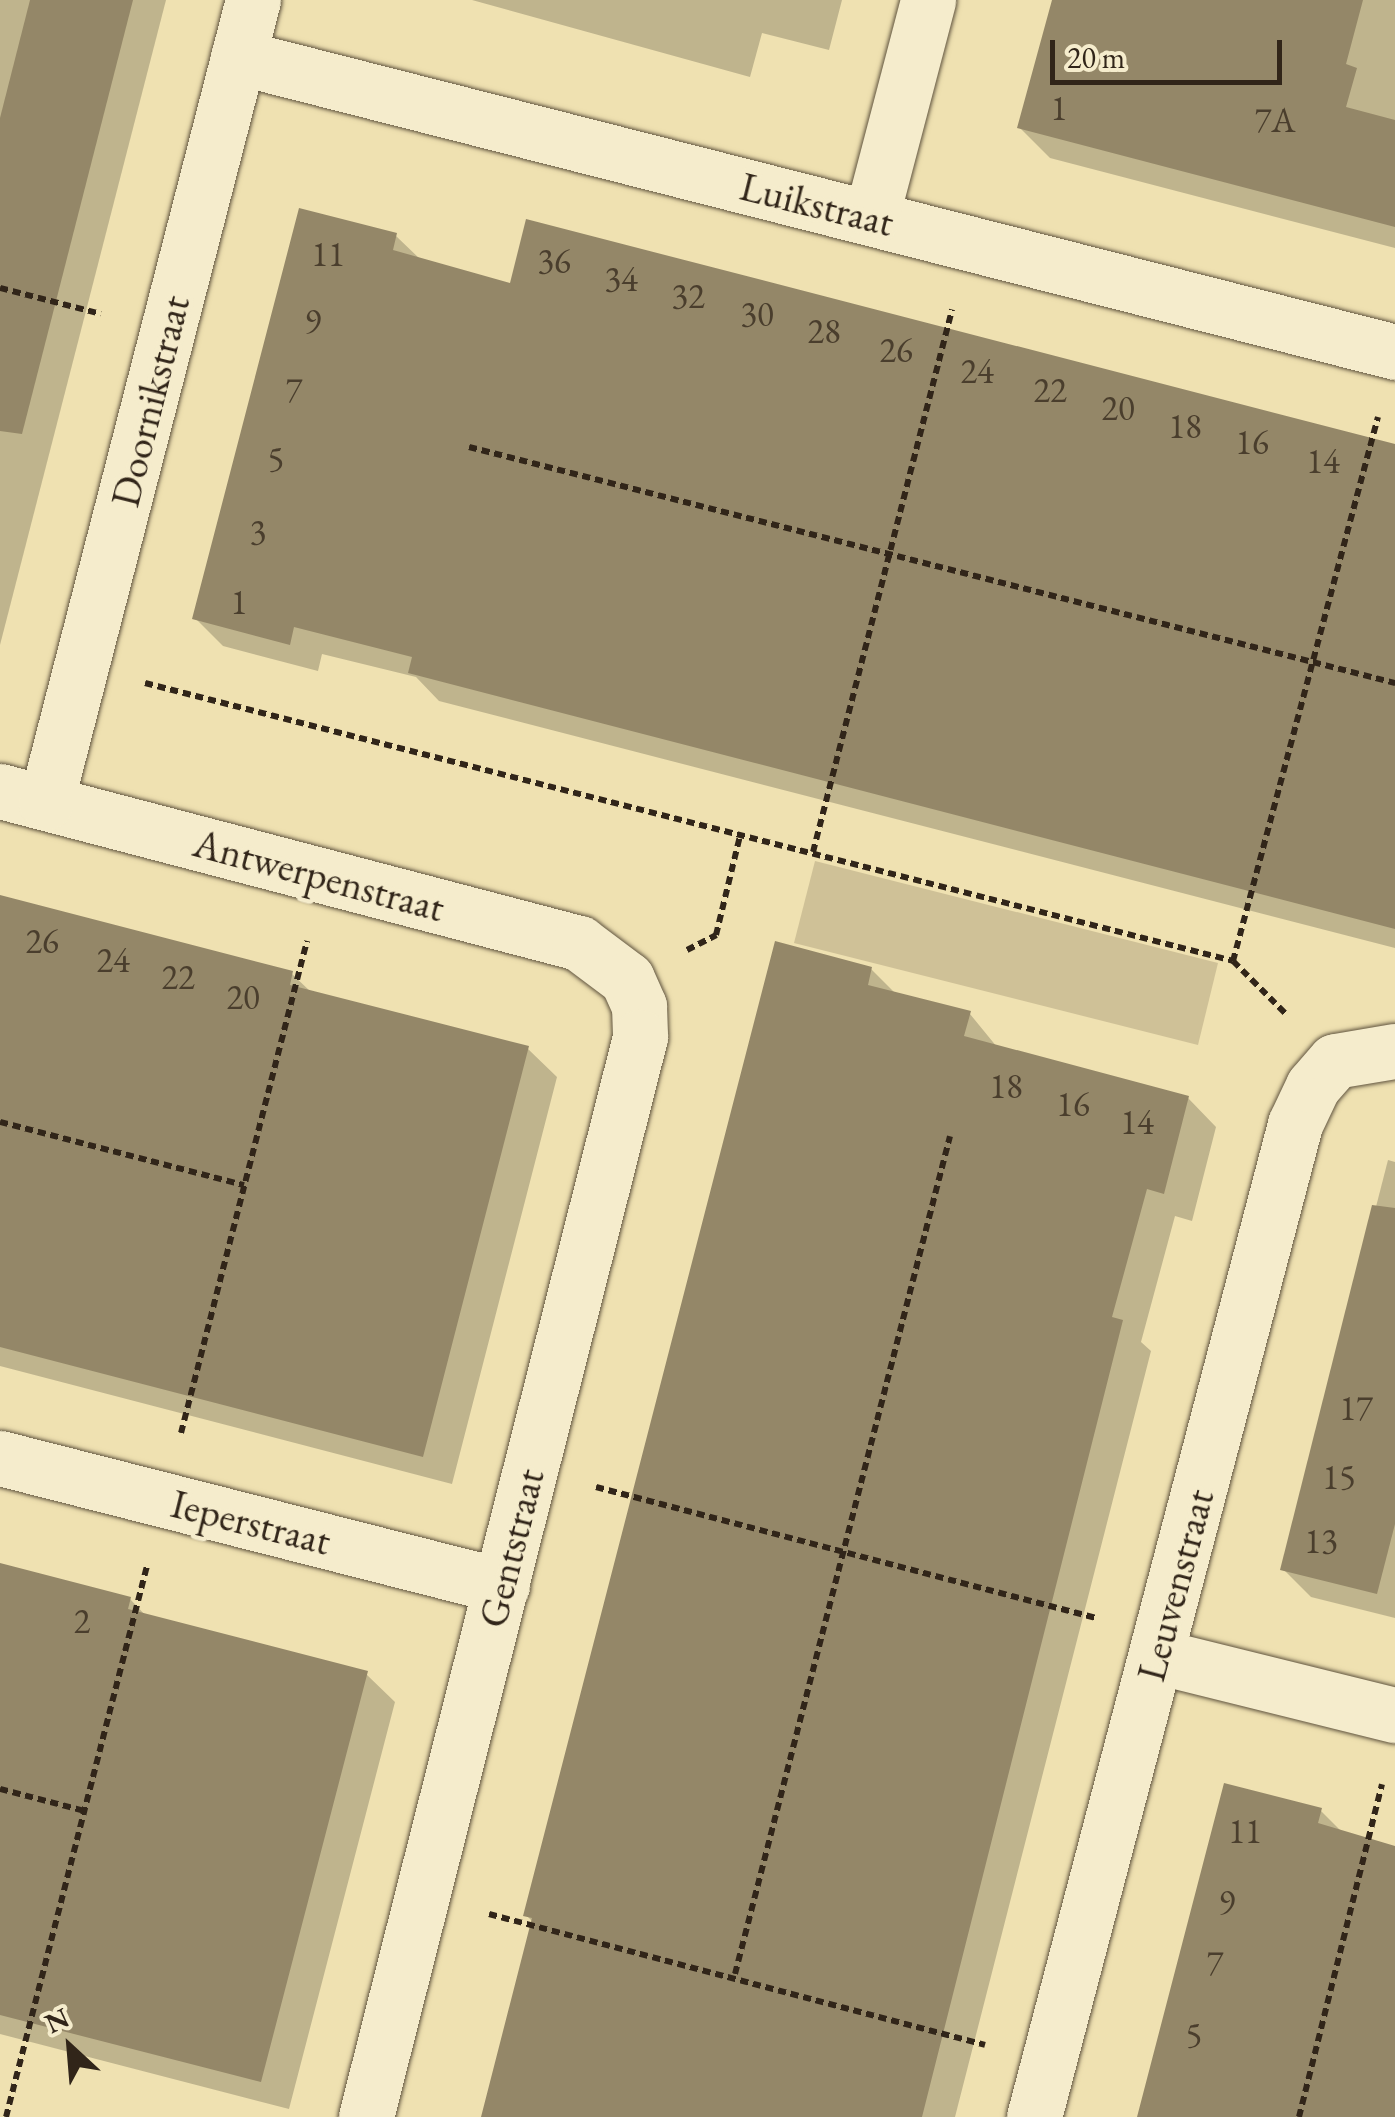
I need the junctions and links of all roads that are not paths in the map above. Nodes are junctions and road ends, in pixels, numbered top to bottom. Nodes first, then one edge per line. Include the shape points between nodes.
1 (252, 0) edge
2 (928, 0) edge
3 (238, 58) junction
4 (872, 218) junction
5 (1395, 352) edge
6 (23, 797) edge
7 (627, 978) joint
8 (1395, 1051) edge
9 (0, 1458) edge
10 (502, 1586) junction
11 (1159, 1646) junction
12 (1395, 1715) edge
13 (366, 2117) edge
14 (1034, 2117) edge

1 - 3 street, Doornikstraat
2 - 4 street
3 - 4 street, Luikstraat
3 - 6 street, Doornikstraat via 81,667
4 - 5 street, Luikstraat
6 - 7 street, Antwerpenstraat via 578,943
7 - 10 street, Gentstraat via 639,1006 640,1037
8 - 11 street, Leuvenstraat via 1335,1062 1313,1086 1295,1124
9 - 10 street, Ieperstraat
10 - 13 street, Gentstraat
11 - 12 street
11 - 14 street, Leuvenstraat

